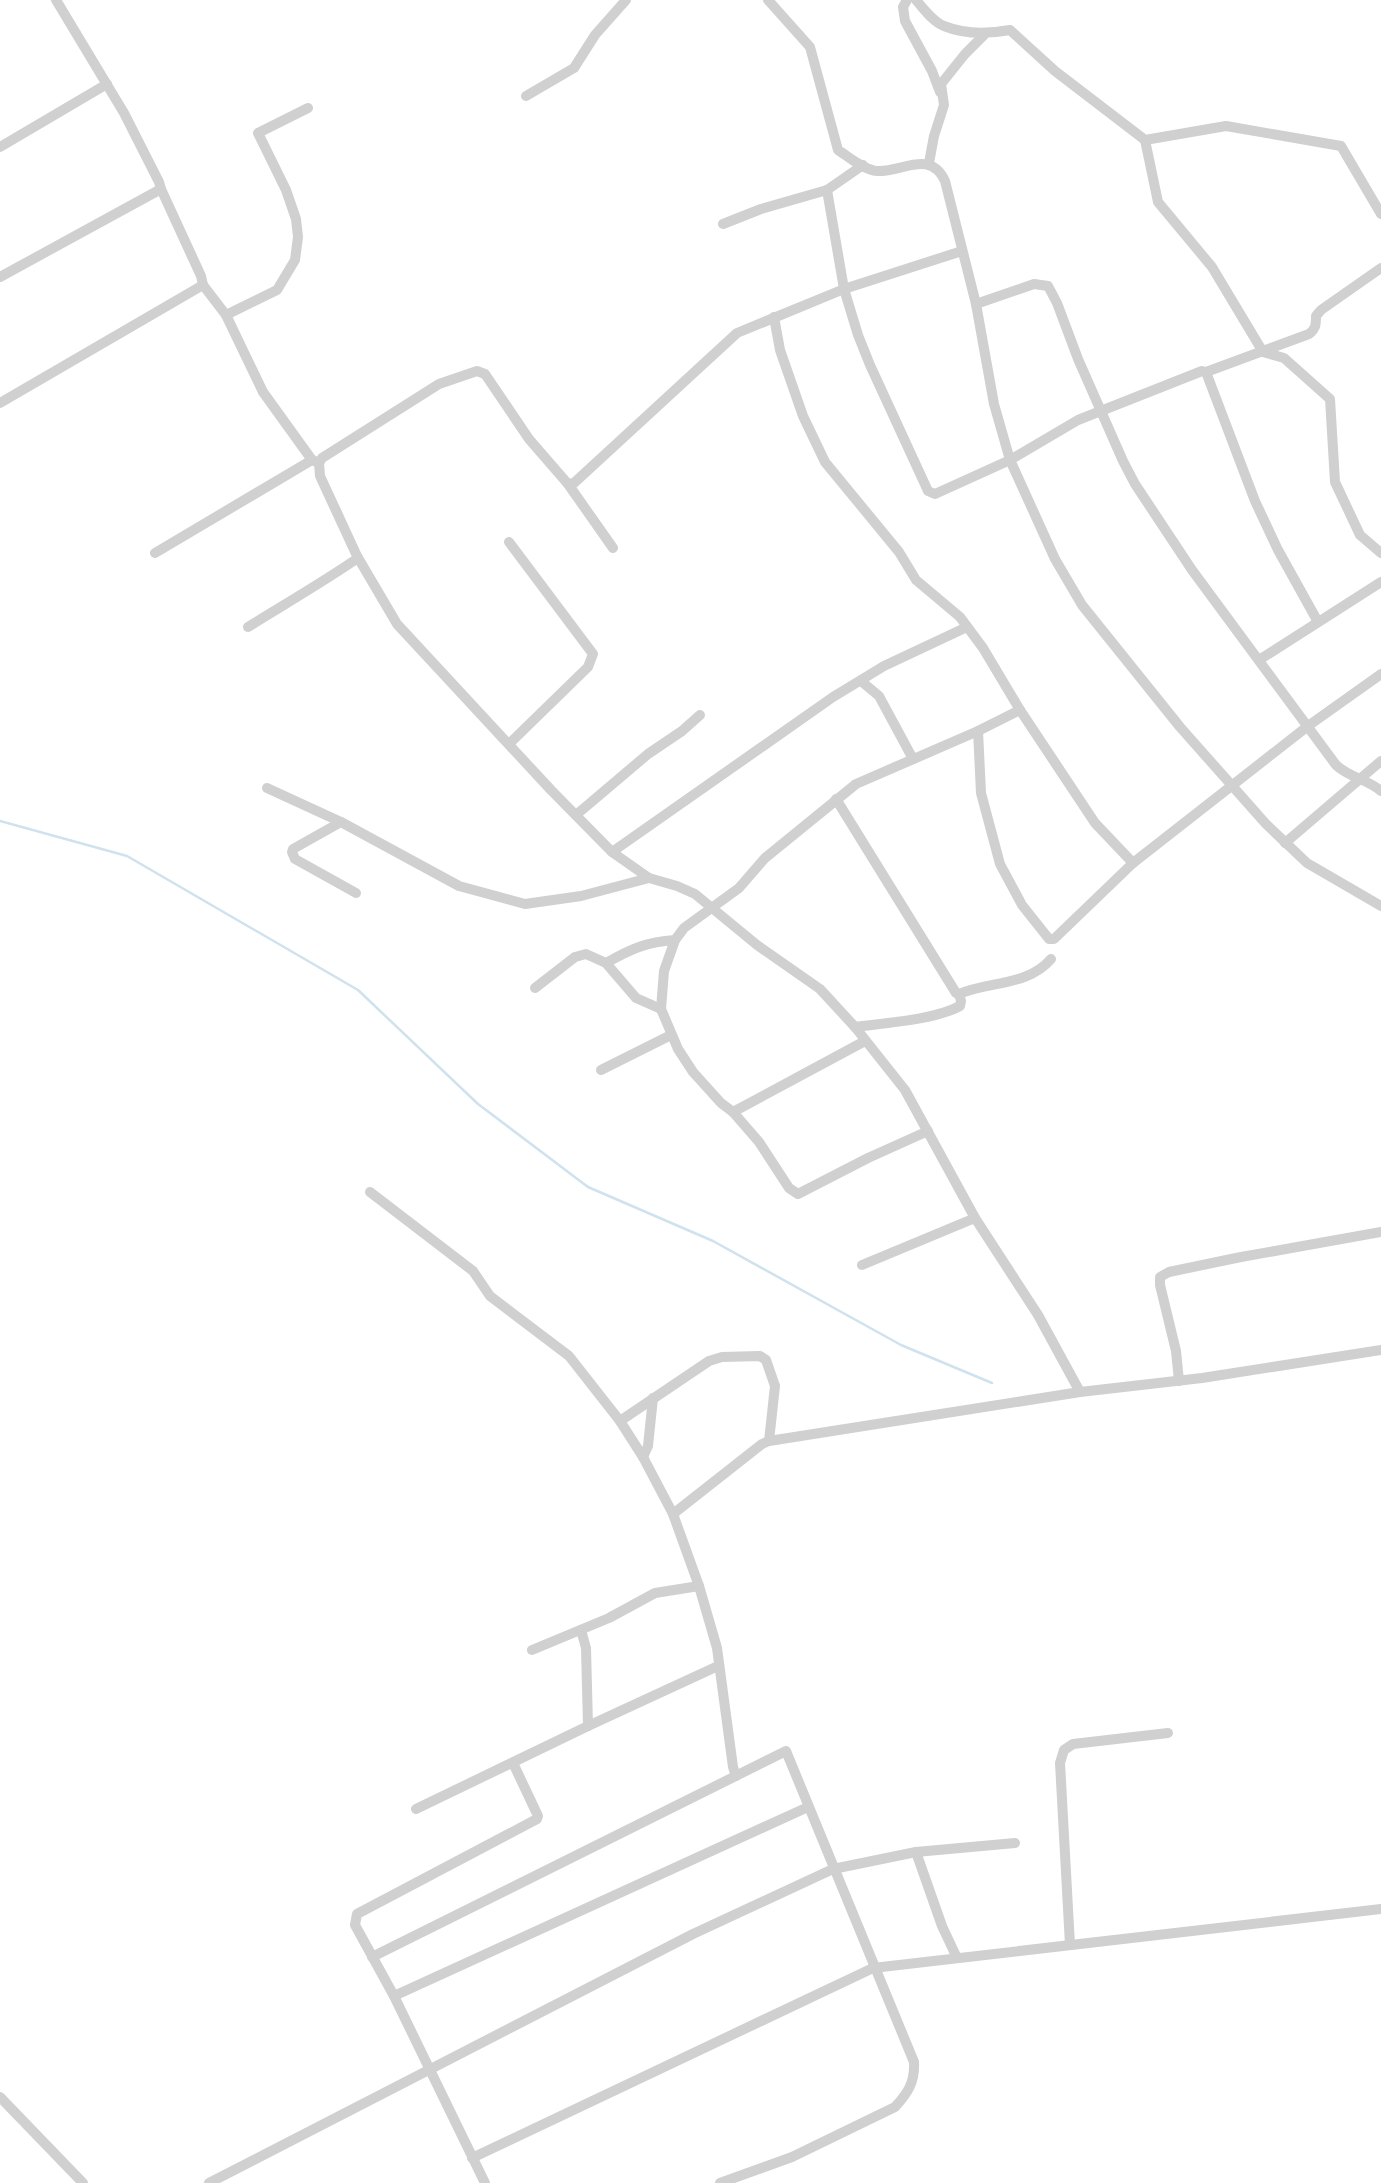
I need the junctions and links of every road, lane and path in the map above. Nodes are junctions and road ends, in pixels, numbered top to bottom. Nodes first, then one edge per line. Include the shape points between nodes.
1 (56, 0) edge
2 (626, 0) edge
3 (768, 0) edge
4 (907, 0) edge
5 (916, 0) edge
6 (984, 35) junction
7 (107, 84) junction
8 (526, 96) dead end
9 (944, 105) junction
10 (308, 108) dead end
11 (1145, 141) junction
12 (0, 147) edge
13 (929, 163) junction
14 (863, 165) junction
15 (161, 189) junction
16 (827, 190) junction
17 (1381, 214) edge
18 (723, 224) dead end
19 (962, 251) junction
20 (1381, 268) edge
21 (0, 277) edge
22 (202, 285) junction
23 (844, 289) junction
24 (976, 304) junction
25 (226, 315) junction
26 (774, 317) junction
27 (1263, 352) junction
28 (1206, 372) junction
29 (0, 403) edge
30 (1101, 410) junction
31 (1010, 460) junction
32 (316, 462) junction
33 (568, 484) junction
34 (509, 542) dead end
35 (613, 548) dead end
36 (1381, 553) edge
37 (155, 554) dead end
38 (358, 558) junction
39 (1381, 582) edge
40 (1318, 622) junction
41 (248, 627) dead end
42 (967, 627) junction
43 (1259, 660) junction
44 (1381, 674) edge
45 (861, 681) junction
46 (1020, 710) junction
47 (700, 715) dead end
48 (1308, 726) junction
49 (978, 731) junction
50 (509, 744) junction
51 (913, 759) junction
52 (1381, 761) edge
53 (1358, 778) junction
54 (1233, 786) junction
55 (267, 789) dead end
56 (1381, 791) edge
57 (836, 800) junction
58 (576, 815) junction
59 (341, 822) junction
60 (1285, 843) junction
61 (612, 852) junction
62 (1133, 863) junction
63 (649, 878) junction
64 (356, 893) dead end
65 (1381, 906) edge
66 (712, 908) junction
67 (675, 940) junction
68 (1051, 958) dead end
69 (606, 963) junction
70 (534, 988) dead end
71 (959, 994) junction
72 (661, 1009) junction
73 (855, 1027) junction
74 (671, 1035) junction
75 (865, 1041) junction
76 (601, 1070) dead end
77 (733, 1112) junction
78 (928, 1131) junction
79 (370, 1192) dead end
80 (975, 1218) junction
81 (1381, 1232) edge
82 (862, 1265) dead end
83 (1381, 1350) edge
84 (1179, 1381) junction
85 (1080, 1392) junction
86 (653, 1398) junction
87 (620, 1421) junction
88 (769, 1441) junction
89 (643, 1457) junction
90 (673, 1514) junction
91 (699, 1586) junction
92 (581, 1630) junction
93 (532, 1650) dead end
94 (718, 1666) junction
95 (588, 1726) junction
96 (1168, 1733) dead end
97 (513, 1763) junction
98 (736, 1776) junction
99 (808, 1807) junction
100 (415, 1809) dead end
101 (1014, 1843) dead end
102 (916, 1852) junction
103 (833, 1869) junction
104 (1381, 1909) edge
105 (1070, 1945) junction
106 (372, 1956) junction
107 (957, 1958) junction
108 (873, 1968) junction
109 (394, 1996) junction
110 (429, 2070) junction
111 (1, 2099) edge
112 (472, 2158) junction
113 (83, 2183) edge
114 (209, 2183) edge
115 (485, 2183) edge
116 (720, 2183) edge

1 - 7 street
2 - 8 street via 573,68
3 - 14 street via 810,47 838,150
4 - 9 street via 905,21
5 - 6 street via 943,26
6 - 9 street via 941,84
6 - 11 street via 1010,30
7 - 12 street
7 - 15 street
9 - 13 street
10 - 25 street via 258,133 296,219 295,260 277,290
11 - 17 street via 1226,126 1341,146
11 - 27 street via 1158,202 1212,267
13 - 14 street via 875,171
13 - 19 street via 940,169 945,181
14 - 16 street
15 - 21 street
15 - 22 street
16 - 18 street
16 - 23 street
19 - 23 street
19 - 24 street
20 - 27 street via 1321,310 1314,331
22 - 25 street
22 - 29 street
23 - 26 street
23 - 31 street via 870,365 928,491 935,494
24 - 30 street via 1034,284 1048,286
24 - 31 street via 994,404
25 - 32 street via 263,392
26 - 33 street via 737,333 575,483
26 - 42 street via 784,363 825,462 899,552 916,580
27 - 28 street
27 - 36 street via 1284,358 1330,399 1335,482 1360,535
28 - 30 street
28 - 40 street via 1255,501
30 - 31 street
30 - 43 street via 1135,484
31 - 54 street via 1055,559 1082,605
32 - 33 street via 439,384 477,372 485,374 529,439
32 - 37 street
32 - 38 street
33 - 35 street
34 - 50 street via 593,654 588,667
38 - 41 street
38 - 50 street via 397,624
39 - 40 street
40 - 43 street
42 - 45 street
42 - 46 street
43 - 48 street
44 - 48 street
45 - 51 street via 879,696
45 - 61 street
46 - 49 street
46 - 62 street via 1096,823
47 - 58 street
48 - 53 street via 1336,765
48 - 54 street
49 - 51 street
49 - 62 street via 981,793 1000,864 1022,905 1049,939
50 - 58 street
51 - 57 street via 856,783
52 - 53 street
53 - 56 street
53 - 60 street
54 - 60 street
54 - 62 street
55 - 59 street
57 - 66 street
57 - 71 street
58 - 61 street
59 - 63 street via 459,886 525,904 581,896
59 - 64 street via 292,852 295,859
60 - 65 street via 1307,863
61 - 63 street
63 - 66 street via 695,894
66 - 67 street
66 - 73 street via 820,989
67 - 69 street via 652,942
67 - 72 street via 664,971
68 - 71 street via 1006,984
69 - 70 street via 592,955 575,957
69 - 72 street via 636,998
71 - 73 street via 960,1006 955,1009
72 - 74 street
73 - 75 street
74 - 76 street
74 - 77 street via 693,1072
75 - 77 street
75 - 78 street via 905,1090
77 - 78 street via 798,1194
78 - 80 street
79 - 87 street via 473,1271 490,1296 569,1356
80 - 82 street
80 - 85 street via 1038,1315
81 - 84 street via 1160,1277
83 - 84 street
84 - 85 street
85 - 88 street
86 - 87 street
86 - 88 street via 709,1361 760,1356 766,1360 775,1386
86 - 89 street
87 - 89 street
88 - 90 street
89 - 90 street
90 - 91 street
91 - 92 street via 655,1593
91 - 94 street
92 - 93 street
92 - 95 street via 586,1648
94 - 95 street
94 - 98 street
95 - 97 street
96 - 105 street via 1073,1744 1063,1750
97 - 100 street
97 - 106 street via 537,1819 357,1914 355,1925
98 - 99 street via 786,1751
98 - 106 street
99 - 103 street
99 - 109 street
101 - 102 street
102 - 103 street
102 - 107 street
103 - 108 street
103 - 110 street via 693,1934
104 - 105 street
105 - 107 street
106 - 109 street
107 - 108 street
108 - 112 street
108 - 116 street via 914,2062 908,2094 895,2107 792,2157
109 - 110 street
110 - 112 street
110 - 114 street
111 - 113 street
112 - 115 street

